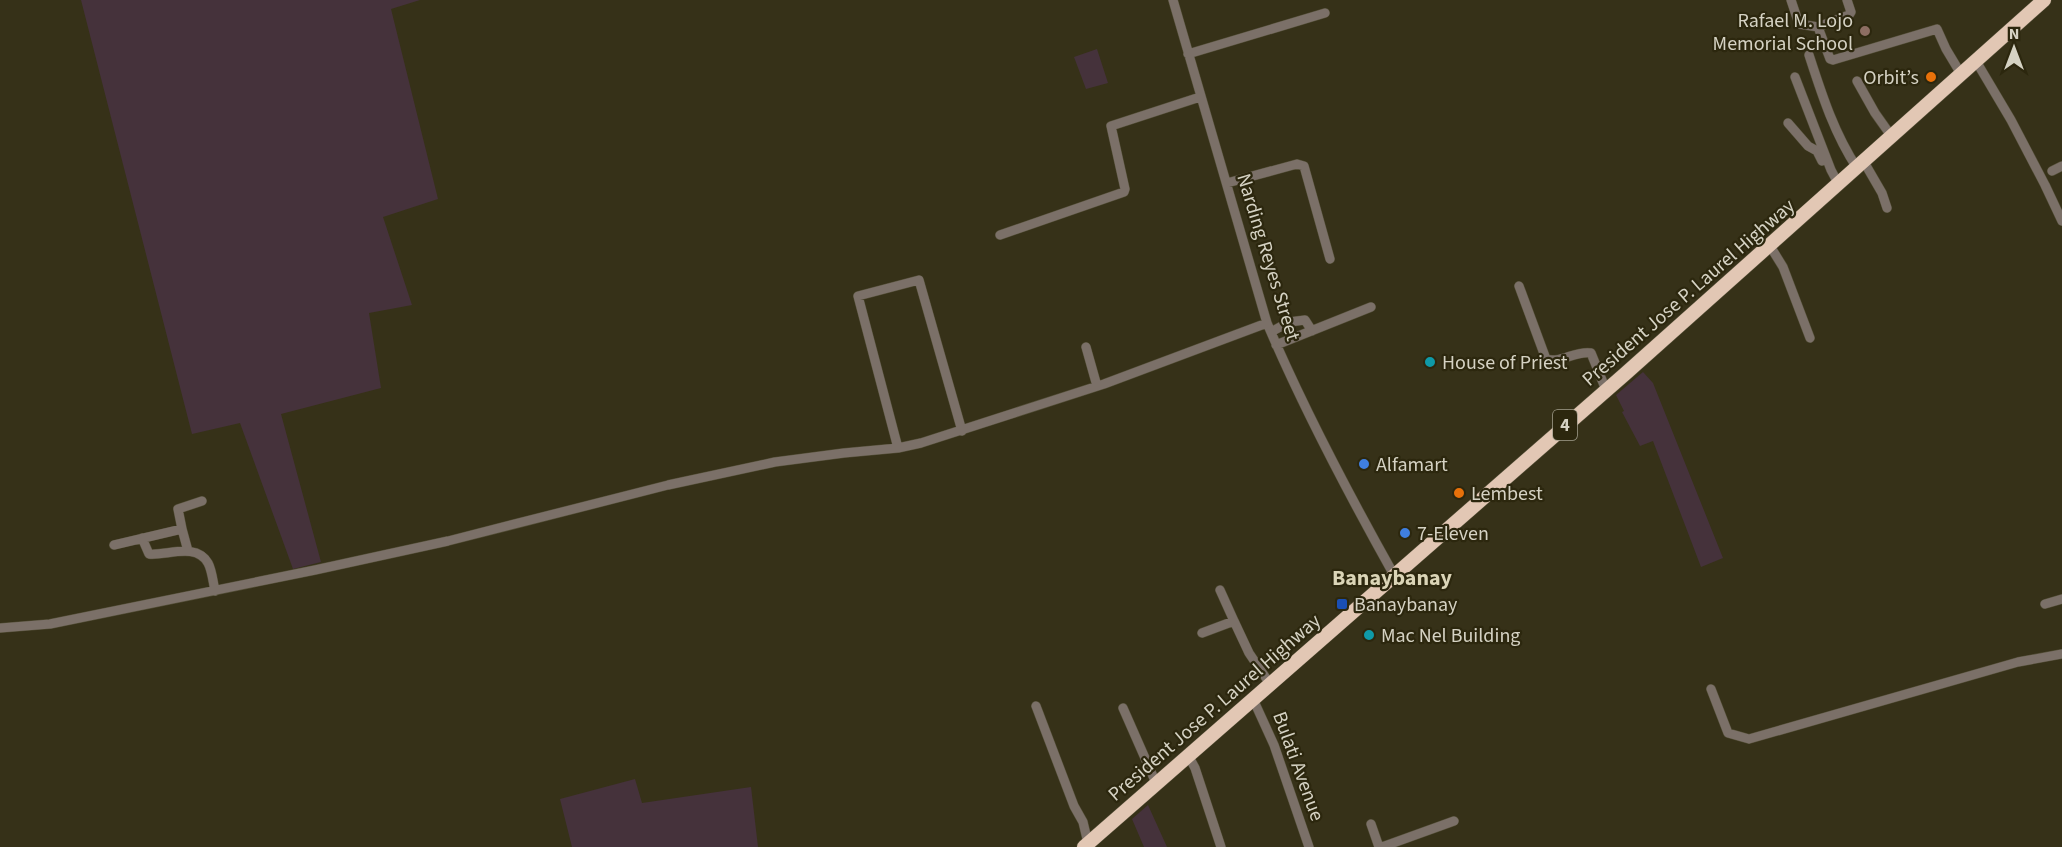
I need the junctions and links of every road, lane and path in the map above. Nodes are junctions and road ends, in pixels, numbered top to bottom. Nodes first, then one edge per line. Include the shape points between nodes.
1 (1173, 0) edge
2 (1791, 0) edge
3 (1847, 0) edge
4 (2044, 0) edge
5 (1325, 13) dead end
6 (1818, 27) junction
7 (1188, 54) junction
8 (1809, 55) dead end
9 (1976, 61) junction
10 (1961, 75) junction
11 (1795, 77) dead end
12 (1857, 81) dead end
13 (1200, 97) junction
14 (1788, 123) dead end
15 (1892, 137) junction
16 (1860, 165) junction
17 (2062, 166) edge
18 (2052, 171) dead end
19 (1227, 183) junction
20 (1836, 187) junction
21 (1887, 208) dead end
22 (2062, 221) edge
23 (1000, 235) dead end
24 (1770, 246) junction
25 (1330, 259) dead end
26 (1519, 286) dead end
27 (1371, 307) dead end
28 (1269, 328) junction
29 (1312, 331) junction
30 (1810, 338) dead end
31 (1276, 345) junction
32 (1086, 347) dead end
33 (1097, 386) junction
34 (1606, 390) junction
35 (962, 431) junction
36 (898, 448) junction
37 (202, 501) dead end
38 (182, 529) junction
39 (142, 538) junction
40 (114, 545) dead end
41 (188, 551) junction
42 (1394, 575) junction
43 (1220, 590) dead end
44 (215, 591) junction
45 (2062, 599) edge
46 (2045, 604) dead end
47 (1234, 621) junction
48 (0, 628) edge
49 (1202, 633) dead end
50 (2062, 654) edge
51 (1270, 684) junction
52 (1711, 689) dead end
53 (1253, 699) junction
54 (1036, 706) dead end
55 (1123, 708) dead end
56 (1188, 755) junction
57 (1156, 783) junction
58 (1454, 820) dead end
59 (1371, 824) dead end
60 (1086, 845) edge
61 (1221, 847) edge
62 (1309, 847) edge
63 (1380, 847) edge

1 - 7 street, Narding Reyes Street
2 - 6 street via 1799,24
3 - 6 street via 1850,15
4 - 9 highway, President Jose P. Laurel Highway / 4
5 - 7 street
6 - 10 street via 1833,60 1937,29
7 - 13 street, Narding Reyes Street
8 - 16 street via 1839,140
9 - 10 highway, President Jose P. Laurel Highway / 4
9 - 22 street
10 - 15 highway, President Jose P. Laurel Highway / 4
11 - 20 street
12 - 15 street
13 - 19 street, Narding Reyes Street
13 - 23 street via 1111,126 1124,192
14 - 20 street via 1820,156
15 - 16 highway, President Jose P. Laurel Highway / 4
16 - 20 highway, President Jose P. Laurel Highway / 4
16 - 21 street via 1882,193
17 - 18 street
19 - 25 street via 1297,164 1304,166
19 - 28 street, Narding Reyes Street
20 - 24 highway, President Jose P. Laurel Highway / 4
24 - 30 street via 1783,267
24 - 34 highway, President Jose P. Laurel Highway / 4
26 - 34 street via 1546,359 1591,353
27 - 29 street
28 - 29 street via 1305,320
28 - 31 street, Narding Reyes Street
28 - 33 street
29 - 31 street
31 - 42 street, Narding Reyes Street via 1341,480
32 - 33 street
33 - 35 street
34 - 42 highway, President Jose P. Laurel Highway / 4
35 - 36 street
35 - 36 street via 919,280 858,296
36 - 44 street via 775,462 448,541
37 - 38 street via 178,509
38 - 39 street
38 - 41 street
39 - 40 street
39 - 41 street via 149,554
41 - 44 street via 202,555
42 - 51 highway, President Jose P. Laurel Highway / 4
43 - 47 street
44 - 48 street via 50,624
45 - 46 street
47 - 49 street
47 - 51 street
50 - 52 street via 1749,739 1728,733
51 - 53 highway, President Jose P. Laurel Highway / 4
53 - 56 highway, President Jose P. Laurel Highway / 4
53 - 62 street, Bulati Avenue via 1274,745
54 - 60 street via 1083,822
55 - 57 street
56 - 57 highway, President Jose P. Laurel Highway / 4
56 - 61 street
57 - 60 highway, President Jose P. Laurel Highway / 4
58 - 63 street
59 - 63 street

